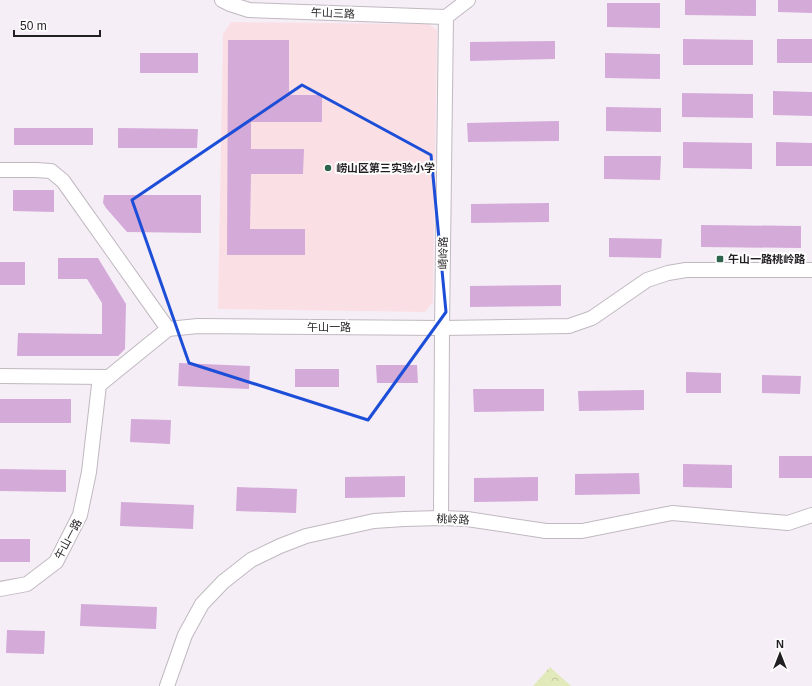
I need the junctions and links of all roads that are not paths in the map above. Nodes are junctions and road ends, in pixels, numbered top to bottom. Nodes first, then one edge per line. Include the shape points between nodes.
1 (222, 0) edge
2 (468, 0) edge
3 (446, 17) junction
4 (0, 170) edge
5 (812, 270) edge
6 (442, 328) junction
7 (168, 329) junction
8 (0, 376) edge
9 (108, 377) junction
10 (812, 514) edge
11 (442, 518) junction
12 (0, 589) edge
13 (167, 686) edge

1 - 3 street, 午山三路 via 249,10
2 - 3 street
3 - 6 street, 崎岭路
4 - 7 street via 51,171 63,180
5 - 6 street, 午山一路 via 668,272 647,280 592,318 569,326
6 - 7 street, 午山一路 via 198,326
6 - 11 street, 崎岭路
7 - 9 street, 午山一路
8 - 9 street
9 - 12 street, 午山一路 via 99,385 89,472 80,515 56,562 27,584
10 - 11 street, 桃岭路 via 788,523 672,513 582,531 546,531 467,519
11 - 13 street, 桃岭路 via 374,521 341,528 306,536 251,560 223,582 202,604 185,635

